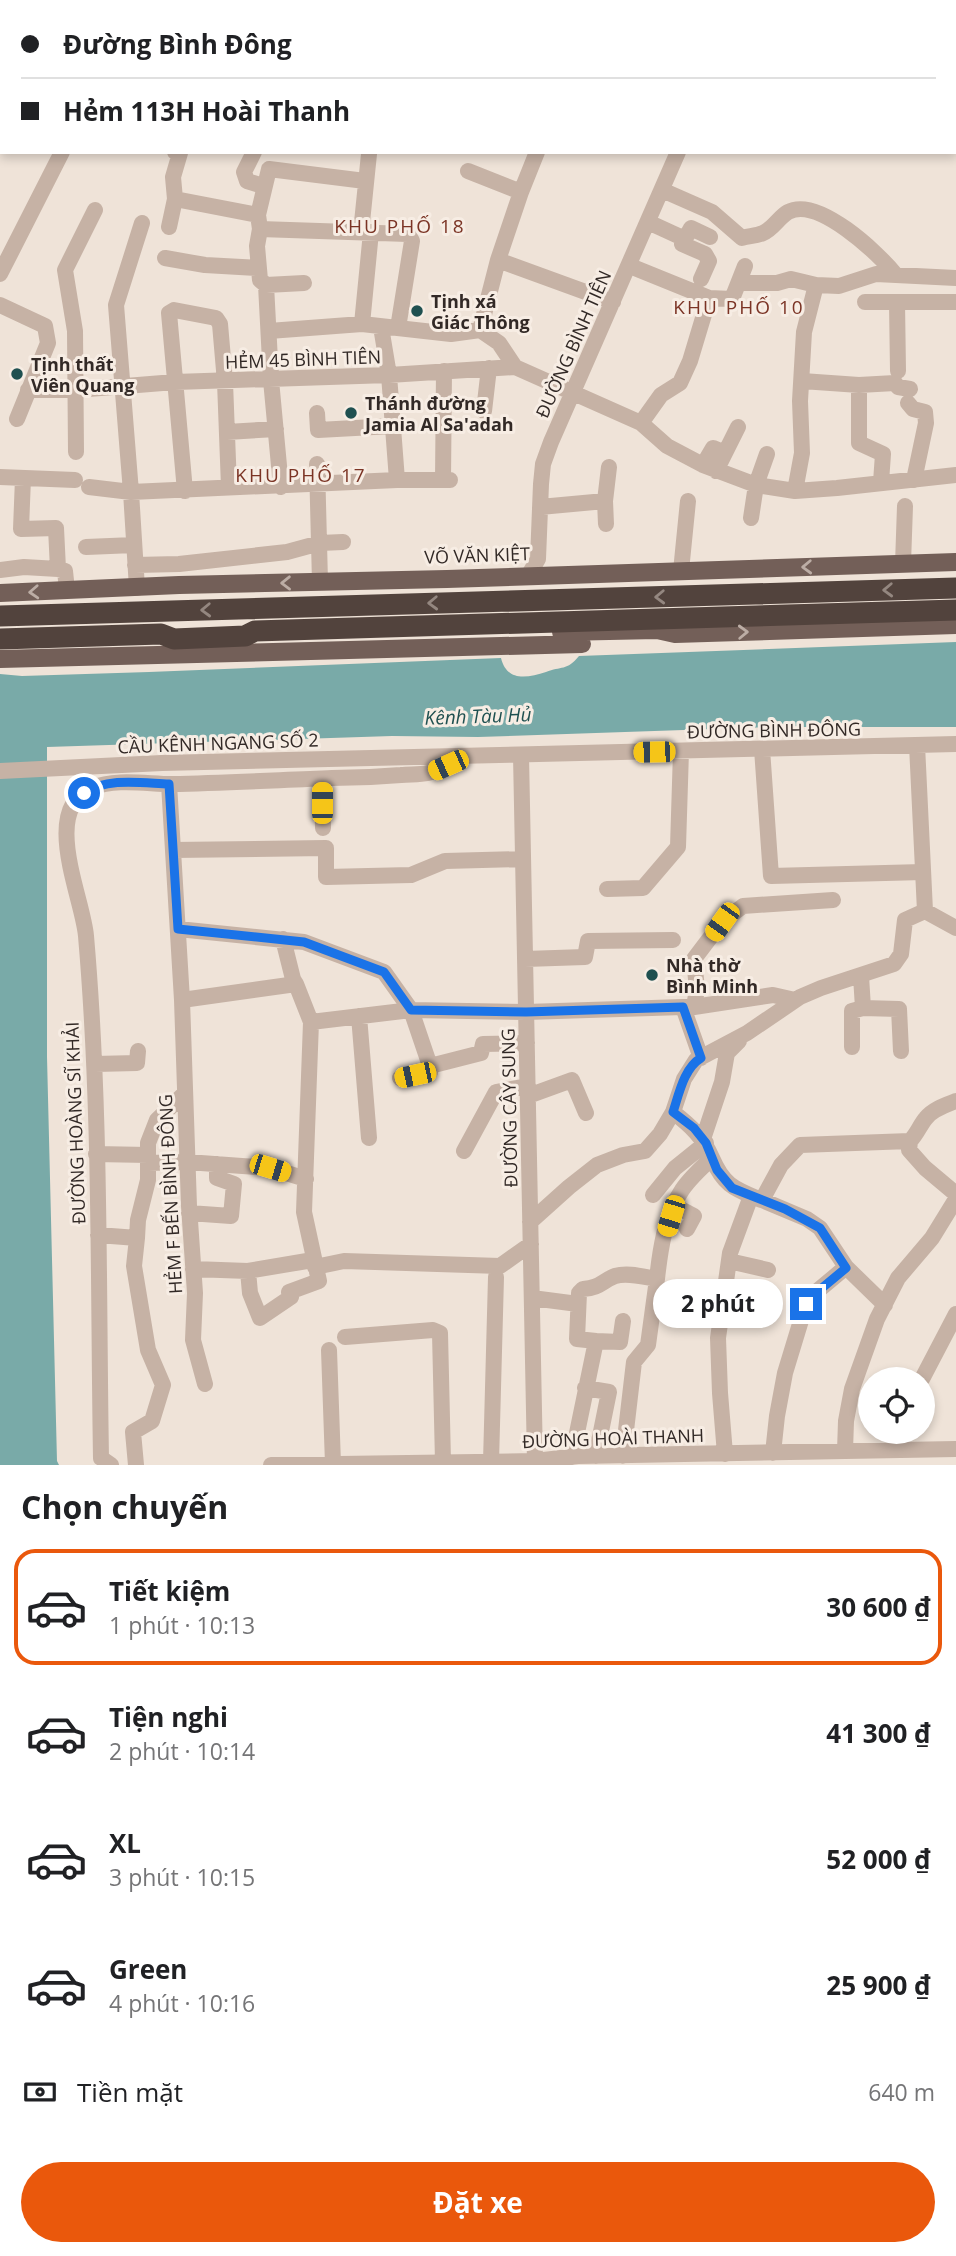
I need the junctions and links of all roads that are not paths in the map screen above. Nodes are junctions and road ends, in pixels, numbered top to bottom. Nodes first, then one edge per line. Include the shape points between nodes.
1 (60, 154) edge
2 (180, 154) edge
3 (253, 154) edge
4 (369, 154) dead end
5 (536, 154) edge
6 (677, 154) edge
7 (468, 171) dead end
8 (365, 181) junction
9 (263, 186) junction
10 (662, 190) junction
11 (520, 192) junction
12 (175, 199) junction
13 (94, 210) dead end
14 (259, 222) junction
15 (648, 222) junction
16 (142, 223) dead end
17 (169, 227) dead end
18 (366, 232) junction
19 (710, 237) dead end
20 (685, 239) junction
21 (165, 258) dead end
22 (498, 260) junction
23 (629, 265) junction
24 (745, 266) dead end
25 (258, 268) junction
26 (0, 274) edge
27 (895, 274) junction
28 (956, 278) edge
29 (701, 279) dead end
30 (304, 283) dead end
31 (740, 283) junction
32 (266, 285) junction
33 (816, 285) junction
34 (709, 298) junction
35 (613, 302) junction
36 (865, 302) dead end
37 (897, 302) junction
38 (956, 302) edge
39 (0, 305) edge
40 (362, 324) junction
41 (381, 327) junction
42 (398, 328) junction
43 (480, 330) junction
44 (269, 331) junction
45 (515, 366) junction
46 (489, 368) junction
47 (444, 371) junction
48 (898, 371) dead end
49 (389, 375) junction
50 (271, 380) junction
51 (802, 381) junction
52 (176, 382) junction
53 (225, 382) junction
54 (859, 385) junction
55 (122, 386) junction
56 (29, 390) junction
57 (76, 390) junction
58 (574, 392) junction
59 (484, 411) dead end
60 (317, 413) dead end
61 (17, 419) dead end
62 (641, 423) junction
63 (391, 426) junction
64 (738, 426) dead end
65 (276, 429) junction
66 (227, 432) junction
67 (76, 452) dead end
68 (767, 454) dead end
69 (317, 464) dead end
70 (608, 467) dead end
71 (709, 468) junction
72 (956, 475) edge
73 (0, 477) edge
74 (23, 478) junction
75 (397, 480) junction
76 (914, 480) junction
77 (881, 482) junction
78 (316, 485) junction
79 (757, 485) junction
80 (281, 487) junction
81 (229, 488) junction
82 (186, 491) junction
83 (795, 491) junction
84 (131, 492) junction
85 (605, 501) junction
86 (688, 501) dead end
87 (905, 506) dead end
88 (540, 507) junction
89 (751, 518) dead end
90 (606, 524) dead end
91 (342, 542) dead end
92 (320, 543) junction
93 (134, 545) junction
94 (86, 547) dead end
95 (538, 559) junction
96 (954, 559) edge
97 (903, 564) junction
98 (135, 565) junction
99 (58, 569) junction
100 (0, 570) edge
101 (681, 571) junction
102 (555, 575) junction
103 (528, 576) junction
104 (320, 582) junction
105 (137, 588) junction
106 (956, 588) edge
107 (67, 590) junction
108 (0, 593) edge
109 (956, 610) edge
110 (0, 616) edge
111 (956, 625) edge
112 (675, 634) junction
113 (245, 636) junction
114 (0, 639) edge
115 (174, 639) junction
116 (0, 649) edge
117 (0, 659) edge
118 (956, 744) edge
119 (917, 745) junction
120 (762, 749) junction
121 (681, 751) junction
122 (521, 755) junction
123 (467, 756) junction
124 (436, 757) joint
125 (0, 771) edge
126 (322, 779) junction
127 (169, 784) junction
128 (84, 793) joint
129 (323, 828) dead end
130 (173, 850) junction
131 (523, 859) junction
132 (923, 872) junction
133 (607, 889) dead end
134 (833, 900) dead end
135 (925, 911) junction
136 (956, 928) edge
137 (178, 929) junction
138 (283, 939) junction
139 (673, 940) dead end
140 (525, 959) junction
141 (861, 976) junction
142 (296, 984) junction
143 (182, 1000) junction
144 (794, 1000) junction
145 (688, 1007) junction
146 (863, 1008) junction
147 (411, 1010) junction
148 (526, 1012) junction
149 (359, 1016) junction
150 (311, 1022) junction
151 (747, 1033) junction
152 (527, 1043) junction
153 (852, 1047) dead end
154 (138, 1051) dead end
155 (901, 1051) dead end
156 (701, 1058) junction
157 (95, 1064) junction
158 (430, 1066) junction
159 (400, 1078) dead end
160 (528, 1091) junction
161 (185, 1093) junction
162 (956, 1101) edge
163 (673, 1112) junction
164 (586, 1113) dead end
165 (369, 1138) dead end
166 (910, 1141) junction
167 (707, 1147) junction
168 (464, 1152) dead end
169 (96, 1154) junction
170 (148, 1159) junction
171 (187, 1162) junction
172 (217, 1164) junction
173 (306, 1179) junction
174 (956, 1194) edge
175 (653, 1195) dead end
176 (757, 1198) junction
177 (956, 1199) edge
178 (675, 1206) junction
179 (189, 1213) junction
180 (530, 1222) junction
181 (687, 1229) dead end
182 (98, 1235) junction
183 (137, 1238) junction
184 (531, 1244) junction
185 (729, 1261) junction
186 (314, 1264) junction
187 (846, 1268) junction
188 (193, 1269) junction
189 (768, 1270) dead end
190 (248, 1271) junction
191 (496, 1277) dead end
192 (657, 1279) junction
193 (532, 1298) junction
194 (578, 1304) junction
195 (886, 1305) junction
196 (956, 1314) edge
197 (623, 1321) dead end
198 (345, 1337) dead end
199 (596, 1341) junction
200 (329, 1350) dead end
201 (928, 1367) edge
202 (205, 1384) dead end
203 (585, 1388) junction
204 (897, 1444) edge
205 (956, 1449) edge
206 (896, 1450) junction
207 (845, 1451) junction
208 (773, 1452) junction
209 (725, 1454) junction
210 (596, 1456) junction
211 (623, 1456) junction
212 (572, 1457) junction
213 (535, 1461) junction
214 (106, 1462) edge
215 (443, 1462) junction
216 (491, 1462) junction
217 (333, 1464) edge
218 (136, 1465) edge
219 (271, 1465) edge

1 - 26 street
2 - 12 street via 173,177
3 - 9 street via 244,172 247,181
4 - 8 street
5 - 11 street
6 - 10 street, ĐƯỜNG BÌNH TIÊN
7 - 11 street
8 - 9 street via 269,169
8 - 18 street
9 - 14 street
10 - 15 street, ĐƯỜNG BÌNH TIÊN
10 - 27 street via 712,212 742,238 763,233 789,211 824,215 879,254
11 - 22 street
12 - 14 street
12 - 17 street
13 - 57 street via 65,270 75,331
14 - 18 street
14 - 25 street
15 - 20 street
15 - 23 street, ĐƯỜNG BÌNH TIÊN
16 - 55 street via 116,305
18 - 40 street
18 - 42 street via 408,234 412,241
19 - 20 street via 691,228
20 - 29 street via 682,244 709,258
21 - 25 street
22 - 35 street
22 - 43 street
23 - 34 street
23 - 35 street, ĐƯỜNG BÌNH TIÊN
24 - 31 street
25 - 32 street
27 - 28 street
27 - 33 street via 876,274 839,286
30 - 32 street
31 - 33 street via 791,279
31 - 34 street via 732,299
32 - 44 street
33 - 51 street via 803,332
34 - 62 street via 680,383 661,395
35 - 58 street, ĐƯỜNG BÌNH TIÊN
36 - 37 street
37 - 38 street
37 - 48 street
39 - 56 street via 45,326 48,343
40 - 41 street
40 - 44 street
41 - 42 street
41 - 49 street
42 - 43 street via 452,334
43 - 45 street via 499,343
44 - 50 street
45 - 46 street, HẺM 45 BÌNH TIÊN
45 - 58 street, HẺM 45 BÌNH TIÊN
46 - 47 street, HẺM 45 BÌNH TIÊN
46 - 59 street
47 - 49 street, HẺM 45 BÌNH TIÊN
47 - 75 street via 447,480
49 - 50 street, HẺM 45 BÌNH TIÊN
49 - 63 street
50 - 53 street, HẺM 45 BÌNH TIÊN
50 - 65 street
51 - 54 street
51 - 83 street via 802,453
52 - 53 street, HẺM 45 BÌNH TIÊN
52 - 53 street via 169,313 174,310 216,318
52 - 55 street, HẺM 45 BÌNH TIÊN
52 - 82 street
53 - 66 street
54 - 76 street via 895,383 909,396 913,409 925,412
54 - 77 street via 859,443 883,454
55 - 57 street, HẺM 45 BÌNH TIÊN
55 - 84 street
56 - 57 street, HẺM 45 BÌNH TIÊN
56 - 61 street
57 - 67 street
58 - 62 street, HẺM 45 BÌNH TIÊN
58 - 88 street, ĐƯỜNG BÌNH TIÊN via 543,464
60 - 63 street via 318,430
62 - 71 street, HẺM 45 BÌNH TIÊN via 667,446
63 - 75 street
64 - 71 street via 725,453
65 - 66 street
65 - 80 street
66 - 81 street
68 - 79 street
69 - 78 street
70 - 85 street
71 - 79 street, HẺM 45 BÌNH TIÊN
72 - 76 street, HẺM 45 BÌNH TIÊN
73 - 74 street
74 - 84 street
74 - 99 street via 21,528 56,528
75 - 78 street
76 - 77 street, HẺM 45 BÌNH TIÊN
77 - 83 street, HẺM 45 BÌNH TIÊN
78 - 80 street
78 - 92 street
79 - 83 street, HẺM 45 BÌNH TIÊN
79 - 89 street
80 - 81 street
81 - 82 street
82 - 84 street
84 - 93 street
85 - 88 street
85 - 90 street
86 - 101 street
87 - 97 street
88 - 95 street, ĐƯỜNG BÌNH TIÊN
91 - 92 street
92 - 98 street via 288,552
92 - 104 street
93 - 94 street
93 - 98 street
95 - 102 street
95 - 103 street, ĐƯỜNG BÌNH TIÊN
96 - 97 main road, VÕ VĂN KIỆT
97 -> 101 main road, VÕ VĂN KIỆT
98 - 105 street
99 - 100 street
99 - 107 street via 65,571
101 - 102 main road, VÕ VĂN KIỆT
102 - 103 main road, VÕ VĂN KIỆT
103 - 104 main road, VÕ VĂN KIỆT
104 -> 105 main road, VÕ VĂN KIỆT
105 - 107 main road, VÕ VĂN KIỆT
106 -> 110 highway
107 -> 108 main road, VÕ VĂN KIỆT
109 - 113 highway via 255,631
112 -> 111 main road
112 - 113 main road via 657,630 255,640
112 - 117 main road via 657,642
113 - 115 highway
114 - 115 highway via 161,634
115 - 116 main road via 160,644
118 - 119 street, ĐƯỜNG BÌNH ĐÔNG
119 - 120 street, ĐƯỜNG BÌNH ĐÔNG
119 - 132 street
120 - 121 street, ĐƯỜNG BÌNH ĐÔNG
120 - 132 street via 771,876
121 - 122 street, ĐƯỜNG BÌNH ĐÔNG
121 - 133 street via 678,847 643,888
122 - 123 street, ĐƯỜNG BÌNH ĐÔNG
122 - 131 street, ĐƯỜNG CÂY SUNG
123 - 124 street, ĐƯỜNG BÌNH ĐÔNG
123 - 126 street, ĐƯỜNG BÌNH ĐÔNG via 428,773
124 - 125 street, CẦU KÊNH NGANG SỐ 2
126 - 127 street, ĐƯỜNG BÌNH ĐÔNG
126 - 129 street
127 - 128 street, ĐƯỜNG BÌNH ĐÔNG via 113,783
127 - 130 street, HẺM F BẾN BÌNH ĐÔNG
128 - 157 street, ĐƯỜNG HOÀNG SĨ KHẢI via 69,816 66,843 86,934
130 - 131 street via 326,848 326,877 411,875 445,861
130 - 137 street, HẺM F BẾN BÌNH ĐÔNG
131 - 140 street, ĐƯỜNG CÂY SUNG
132 - 135 street
134 - 145 street via 743,906 722,922 694,959 697,989
135 - 136 street
135 - 141 street via 905,920 901,954 894,964
137 - 138 street
137 - 143 street, HẺM F BẾN BÌNH ĐÔNG
138 - 142 street
138 - 147 street via 304,942 384,972
139 - 140 street via 588,942 585,957
140 - 148 street, ĐƯỜNG CÂY SUNG
141 - 144 street
141 - 146 street
142 - 143 street
142 - 150 street
143 - 161 street, HẺM F BẾN BÌNH ĐÔNG
144 - 145 street via 773,995
144 - 151 street
145 - 148 street
145 - 156 street
146 - 153 street via 852,1011
146 - 155 street via 899,1009
147 - 148 street
147 - 149 street
147 - 158 street
148 - 152 street, ĐƯỜNG CÂY SUNG
149 - 150 street
149 - 165 street
150 - 173 street
151 - 156 street
151 - 167 street via 727,1053
152 - 158 street via 483,1044 481,1053
152 - 160 street, ĐƯỜNG CÂY SUNG
154 - 157 street via 137,1063
156 - 163 street via 684,1079
157 - 169 street, ĐƯỜNG HOÀNG SĨ KHẢI
158 - 159 street via 430,1072
160 - 164 street via 572,1080
160 - 168 street via 496,1092
160 - 180 street, ĐƯỜNG CÂY SUNG
161 - 170 street via 156,1120
161 - 171 street, HẺM F BẾN BÌNH ĐÔNG
162 - 166 street via 926,1118
163 - 167 street via 694,1128
163 - 180 street via 645,1151 597,1165
166 - 174 street via 909,1150
166 - 176 street via 800,1145
167 - 175 street via 675,1168
167 - 176 street via 732,1188
167 - 178 street
169 - 170 street
169 - 182 street, ĐƯỜNG HOÀNG SĨ KHẢI
170 - 171 street
170 - 183 street
171 - 172 street
171 - 179 street, HẺM F BẾN BÌNH ĐÔNG
172 - 173 street via 270,1168
172 - 179 street via 217,1178 234,1184 231,1216
173 - 186 street via 304,1212
176 - 185 street via 736,1234
176 - 187 street via 820,1228
177 - 195 street via 898,1279
178 - 181 street via 694,1216
178 - 192 street via 657,1260
179 - 188 street, HẺM F BẾN BÌNH ĐÔNG
180 - 184 street, ĐƯỜNG CÂY SUNG
182 - 183 street
182 - 214 street, ĐƯỜNG HOÀNG SĨ KHẢI
183 - 218 street via 134,1266 148,1350 163,1385 152,1421 133,1432
184 - 186 street via 500,1266
184 - 193 street, ĐƯỜNG CÂY SUNG
185 - 189 street
185 - 209 street via 718,1338
186 - 190 street
186 - 190 street via 319,1281 289,1292 291,1297 260,1318 250,1293
187 - 195 street
187 - 208 street via 806,1304 785,1373
188 - 190 street
188 - 202 street, HẺM F BẾN BÌNH ĐÔNG via 193,1340
191 - 216 street
192 - 194 street via 615,1276 596,1288 583,1289
192 - 211 street via 648,1345 634,1362
193 - 194 street
193 - 213 street, ĐƯỜNG CÂY SUNG
194 - 199 street via 577,1339
195 - 207 street via 852,1389
196 - 201 street
197 - 199 street via 620,1342
198 - 215 street via 440,1333
199 - 203 street
200 - 217 street
203 - 210 street via 609,1392
203 - 212 street
204 - 206 street
205 - 206 street, ĐƯỜNG HOÀI THANH
206 - 207 street, ĐƯỜNG HOÀI THANH
207 - 208 street, ĐƯỜNG HOÀI THANH
208 - 209 street, ĐƯỜNG HOÀI THANH
209 - 211 street, ĐƯỜNG HOÀI THANH
210 - 211 street, ĐƯỜNG HOÀI THANH
210 - 212 street, ĐƯỜNG HOÀI THANH
212 - 213 street, ĐƯỜNG HOÀI THANH
213 - 216 street, ĐƯỜNG HOÀI THANH
215 - 216 street, ĐƯỜNG HOÀI THANH
215 - 217 street, ĐƯỜNG HOÀI THANH
217 - 219 street, ĐƯỜNG HOÀI THANH

